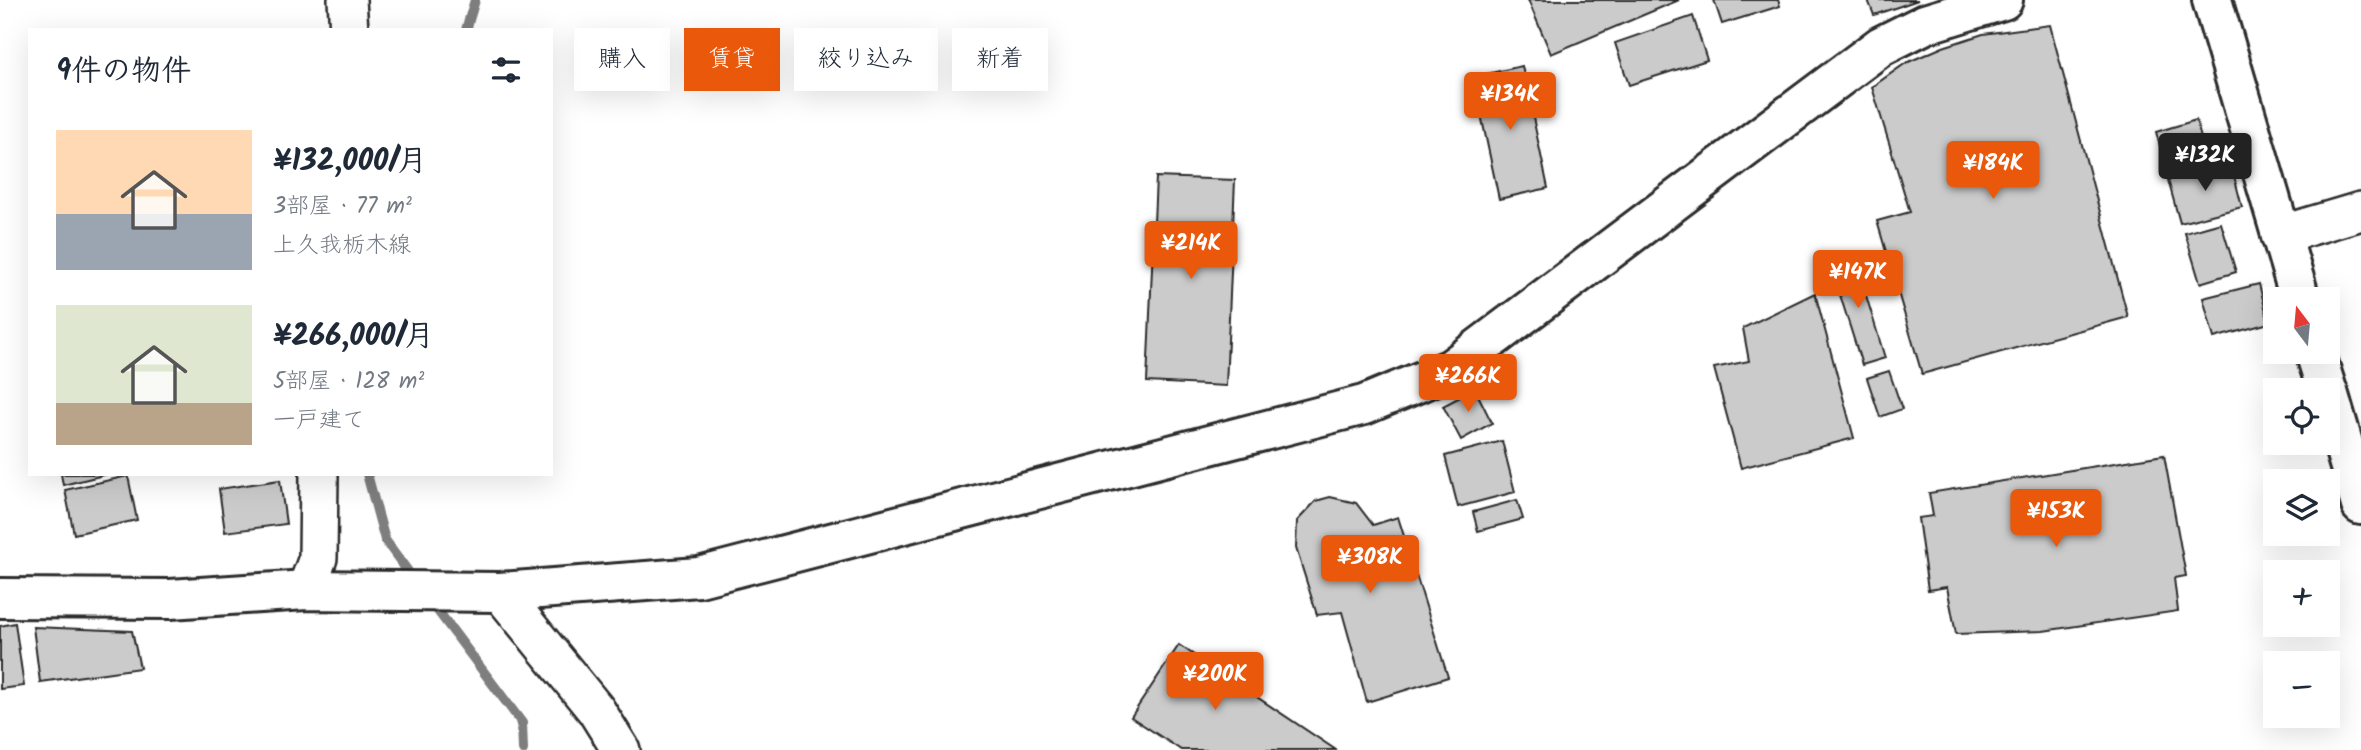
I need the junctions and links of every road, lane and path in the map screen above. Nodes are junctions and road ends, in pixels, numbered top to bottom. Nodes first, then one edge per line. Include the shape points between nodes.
1 (347, 0) edge
2 (2003, 0) edge
3 (2213, 0) edge
4 (349, 28) edge
5 (2361, 211) edge
6 (2280, 235) junction
7 (2296, 287) edge
8 (2340, 435) edge
9 (319, 476) edge
10 (2361, 505) edge
11 (322, 590) junction
12 (487, 591) junction
13 (0, 598) edge
14 (621, 750) edge

1 - 4 street
2 - 12 street via 1925,24 1881,46 1451,369 1364,405 699,577
3 - 6 street
5 - 6 street
6 - 7 street
8 - 10 street
9 - 11 street
11 - 12 street
11 - 13 street via 170,599
12 - 14 street via 596,710

